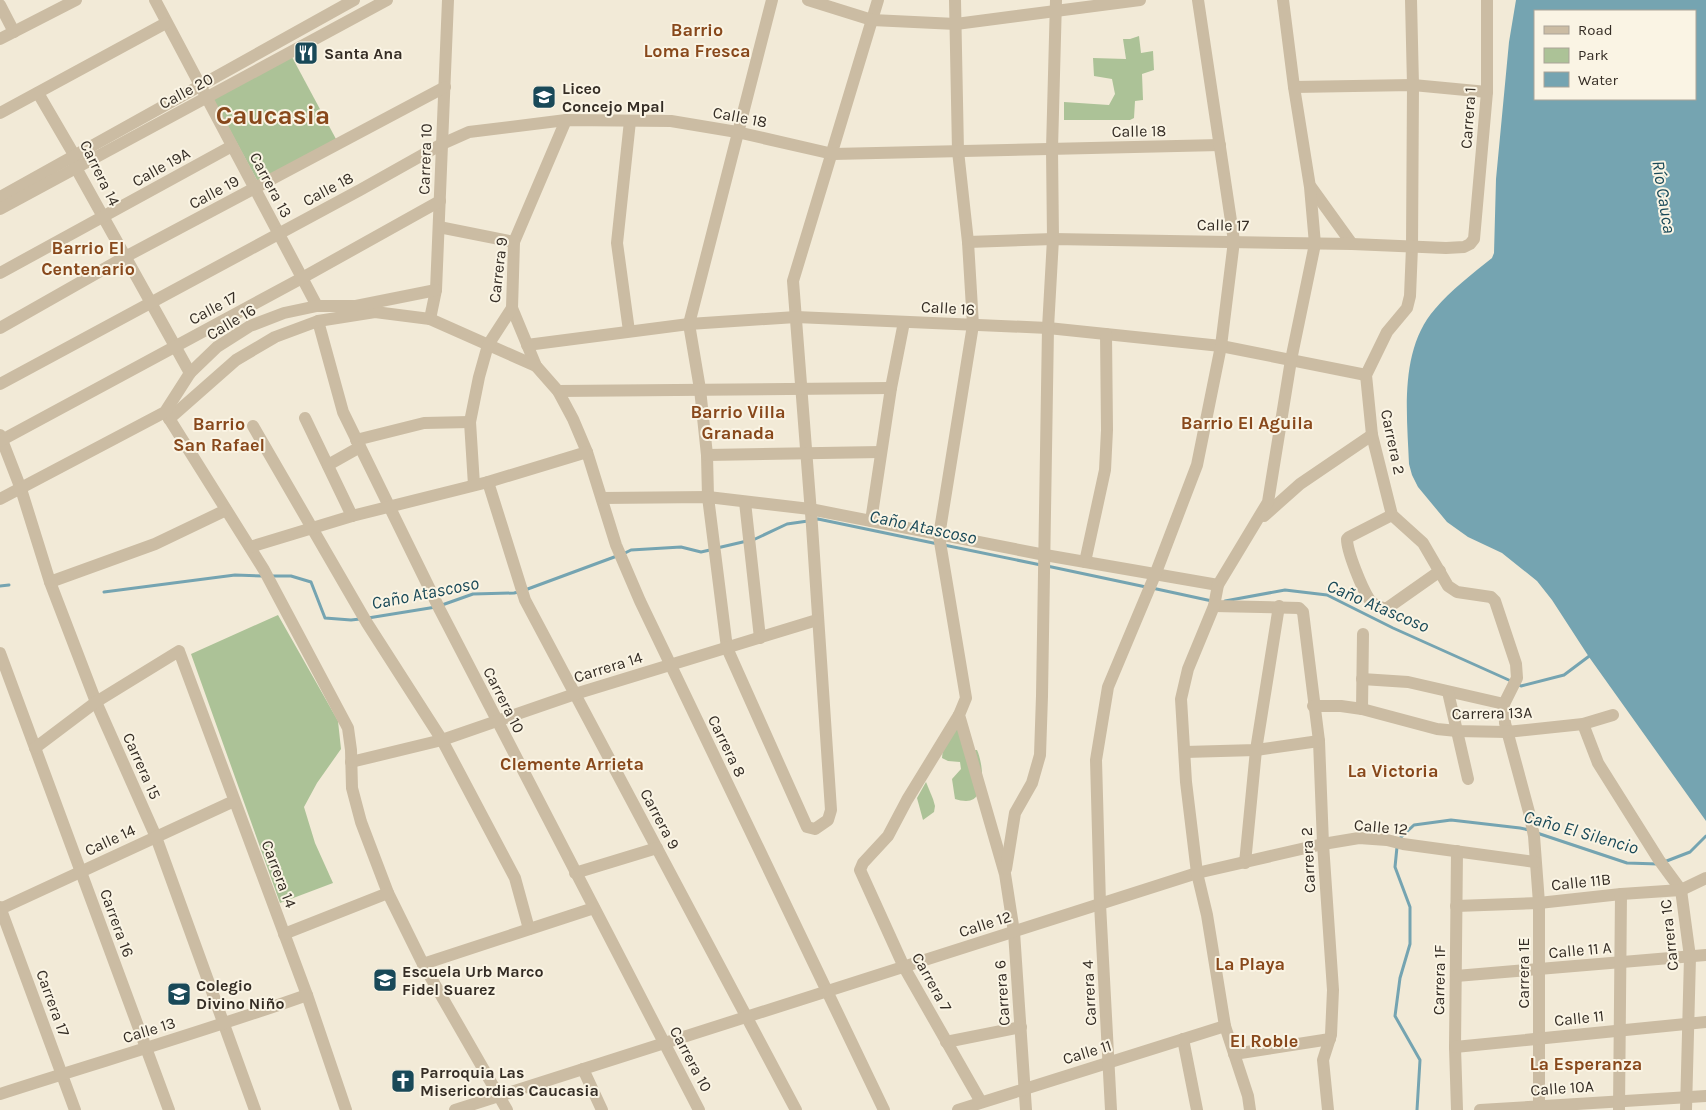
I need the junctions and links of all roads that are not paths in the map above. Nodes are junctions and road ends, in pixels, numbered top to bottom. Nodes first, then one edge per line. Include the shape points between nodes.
1 (74, 0) edge
2 (155, 0) edge
3 (354, 0) edge
4 (387, 0) edge
5 (448, 0) edge
6 (772, 0) edge
7 (808, 0) edge
8 (878, 0) edge
9 (955, 0) edge
10 (1140, 0) edge
11 (1198, 0) edge
12 (1283, 0) edge
13 (1411, 0) edge
14 (1487, 0) edge
15 (0, 5) edge
16 (1056, 6) edge
17 (872, 20) junction
18 (166, 23) junction
19 (956, 24) junction
20 (14, 32) junction
21 (0, 39) edge
22 (1413, 85) junction
23 (200, 86) junction
24 (444, 87) junction
25 (1294, 87) junction
26 (1487, 92) junction
27 (38, 93) junction
28 (206, 98) junction
29 (0, 113) edge
30 (566, 120) junction
31 (630, 121) junction
32 (737, 132) junction
33 (442, 144) junction
34 (1220, 145) junction
35 (232, 146) junction
36 (1052, 149) junction
37 (958, 150) junction
38 (832, 154) junction
39 (75, 162) junction
40 (1310, 186) junction
41 (254, 189) junction
42 (0, 197) edge
43 (440, 201) junction
44 (0, 209) edge
45 (103, 217) junction
46 (439, 227) junction
47 (278, 234) junction
48 (1053, 239) junction
49 (1474, 239) joint
50 (1234, 241) junction
51 (514, 242) junction
52 (968, 242) junction
53 (1315, 244) junction
54 (1352, 244) junction
55 (1412, 246) junction
56 (125, 257) junction
57 (0, 273) edge
58 (302, 278) junction
59 (436, 290) junction
60 (150, 302) junction
61 (317, 306) junction
62 (512, 308) junction
63 (796, 317) junction
64 (430, 319) junction
65 (318, 321) junction
66 (904, 322) junction
67 (689, 324) junction
68 (973, 325) junction
69 (0, 328) edge
70 (1048, 328) junction
71 (629, 331) junction
72 (1106, 334) junction
73 (488, 345) junction
74 (526, 345) junction
75 (1221, 346) junction
76 (175, 347) junction
77 (1291, 360) junction
78 (536, 366) junction
79 (190, 373) junction
80 (1366, 375) junction
81 (0, 384) edge
82 (891, 388) junction
83 (800, 389) junction
84 (700, 390) junction
85 (558, 391) junction
86 (167, 416) junction
87 (305, 418) dead end
88 (470, 422) junction
89 (253, 426) dead end
90 (1372, 435) junction
91 (1, 438) edge
92 (358, 444) junction
93 (587, 452) junction
94 (882, 452) junction
95 (806, 453) junction
96 (707, 454) junction
97 (328, 465) junction
98 (488, 482) junction
99 (474, 485) junction
100 (21, 489) junction
101 (708, 497) junction
102 (602, 498) junction
103 (0, 499) edge
104 (745, 502) junction
105 (388, 506) junction
106 (226, 510) junction
107 (1392, 515) junction
108 (352, 516) junction
109 (811, 517) junction
110 (871, 521) junction
111 (1254, 524) junction
112 (313, 528) junction
113 (940, 542) junction
114 (250, 547) junction
115 (1085, 562) junction
116 (1044, 563) junction
117 (1440, 571) junction
118 (50, 582) junction
119 (1151, 585) junction
120 (1216, 596) junction
121 (1279, 606) junction
122 (817, 620) junction
123 (1363, 634) dead end
124 (760, 638) junction
125 (727, 648) junction
126 (0, 653) edge
127 (670, 665) junction
128 (1362, 679) junction
129 (1448, 692) junction
130 (575, 694) junction
131 (96, 702) junction
132 (1504, 704) junction
133 (1313, 706) junction
134 (1362, 708) junction
135 (959, 715) junction
136 (1613, 715) dead end
137 (497, 722) junction
138 (1583, 724) junction
139 (1457, 731) junction
140 (1507, 732) junction
141 (442, 740) junction
142 (1319, 741) junction
143 (35, 748) junction
144 (1256, 750) junction
145 (1185, 752) junction
146 (351, 762) junction
147 (1468, 779) dead end
148 (234, 801) junction
149 (156, 837) junction
150 (1323, 844) junction
151 (657, 848) junction
152 (1457, 851) junction
153 (1535, 862) junction
154 (1245, 863) junction
155 (81, 872) junction
156 (575, 873) junction
157 (1197, 873) junction
158 (1005, 874) junction
159 (1706, 878) edge
160 (1681, 890) junction
161 (388, 893) junction
162 (1621, 894) junction
163 (1539, 902) junction
164 (1100, 904) junction
165 (1456, 906) junction
166 (0, 908) edge
167 (594, 908) junction
168 (529, 929) junction
169 (1014, 932) junction
170 (284, 934) junction
171 (1706, 954) edge
172 (1690, 957) junction
173 (1620, 963) junction
174 (423, 964) junction
175 (904, 967) junction
176 (1539, 969) junction
177 (1456, 976) junction
178 (827, 991) junction
179 (307, 995) junction
180 (748, 1017) junction
181 (1706, 1022) edge
182 (225, 1024) junction
183 (1689, 1024) junction
184 (1022, 1026) junction
185 (1225, 1026) junction
186 (1620, 1030) junction
187 (1539, 1038) junction
188 (1183, 1039) junction
189 (1330, 1040) junction
190 (946, 1042) junction
191 (664, 1043) junction
192 (146, 1047) junction
193 (1455, 1047) junction
194 (1234, 1054) junction
195 (1110, 1062) junction
196 (583, 1069) junction
197 (62, 1074) junction
198 (1025, 1088) junction
199 (0, 1094) edge
200 (499, 1096) junction
201 (1706, 1096) edge
202 (1687, 1097) junction
203 (981, 1102) junction
204 (1619, 1106) edge
205 (1539, 1108) edge
206 (75, 1110) edge
207 (169, 1110) edge
208 (255, 1110) edge
209 (346, 1110) edge
210 (455, 1110) edge
211 (507, 1110) edge
212 (602, 1110) edge
213 (699, 1110) edge
214 (796, 1110) edge
215 (884, 1110) edge
216 (958, 1110) edge
217 (1026, 1110) edge
218 (1111, 1110) edge
219 (1197, 1110) edge
220 (1250, 1110) edge
221 (1328, 1110) edge
222 (1458, 1110) edge
223 (1480, 1110) edge
224 (1686, 1110) edge

1 - 20 street
2 - 18 street, Carrera 13
3 - 23 street, Calle 20
4 - 28 street, Calle 20
5 - 24 street, Carrera 10
6 - 32 street
7 - 17 street
8 - 17 street
9 - 19 street
10 - 16 street
11 - 34 street, Carrera 4
12 - 25 street
13 - 22 street
14 - 26 street, Carrera 1
15 - 20 street
16 - 19 street
16 - 36 street
17 - 19 street
17 - 38 street
18 - 23 street, Carrera 13
18 - 27 street
19 - 37 street
20 - 21 street
22 - 25 street
22 - 26 street
22 - 55 street
23 - 28 street, Carrera 13
23 - 39 street, Calle 20
24 - 33 street, Carrera 10
24 - 41 street, Calle 19
25 - 40 street
26 - 49 street, Carrera 1
27 - 29 street
27 - 39 street, Carrera 14
28 - 35 street, Carrera 13
28 - 39 street, Calle 20
30 - 31 street, Calle 18
30 - 33 street, Calle 18 via 469,132
30 - 51 street, Carrera 9
31 - 32 street, Calle 18 via 671,121
31 - 71 street via 617,243
32 - 38 street, Calle 18
32 - 67 street
33 - 43 street, Carrera 10
33 - 47 street, Calle 18
34 - 36 street, Calle 18
34 - 50 street, Carrera 4
35 - 41 street, Carrera 13
35 - 45 street, Calle 19A
36 - 37 street, Calle 18
36 - 48 street
37 - 38 street, Calle 18
37 - 52 street
38 - 63 street via 793,281
39 - 42 street, Calle 20
39 - 44 street, Calle 20
39 - 45 street, Carrera 14
40 - 53 street
40 - 54 street
41 - 47 street, Carrera 13
41 - 56 street, Calle 19
43 - 46 street, Carrera 10
43 - 58 street, Calle 17
45 - 56 street, Carrera 14
45 - 57 street, Calle 19A
46 - 51 street
46 - 59 street, Carrera 10
47 - 58 street, Carrera 13
47 - 60 street, Calle 18
48 - 50 street, Calle 17
48 - 52 street, Calle 17
48 - 70 street
49 - 55 street, Calle 17 via 1464,247
50 - 53 street, Calle 17
50 - 75 street, Carrera 4
51 - 62 street, Carrera 9
52 - 68 street
53 - 54 street, Calle 17
53 - 77 street
54 - 55 street, Calle 17
55 - 80 street via 1407,308 1387,332
56 - 60 street, Carrera 14
56 - 69 street, Calle 19
58 - 61 street, Carrera 13
58 - 76 street, Calle 17
59 - 61 street, Calle 16 via 356,306
59 - 64 street, Carrera 10
60 - 76 street, Carrera 14
60 - 81 street, Calle 18
61 - 79 street, Calle 16 via 284,313 250,326 217,347
62 - 73 street, Carrera 9
62 - 74 street
63 - 66 street, Calle 16
63 - 67 street, Calle 16
63 - 83 street
64 - 65 street, Calle 16 via 375,312
64 - 73 street, Calle 16
65 - 86 street, Calle 16 via 275,337 236,360
65 - 92 street, Carrera 10 via 343,412
66 - 68 street, Calle 16
66 - 82 street
67 - 71 street, Calle 16
67 - 84 street
68 - 70 street, Calle 16
68 - 113 street
70 - 72 street, Calle 16
70 - 116 street
71 - 74 street, Calle 16
72 - 75 street, Calle 16
72 - 115 street via 1105,470
73 - 78 street, Calle 16
73 - 88 street, Carrera 9
74 - 78 street
75 - 77 street, Calle 16
75 - 119 street, Carrera 4 via 1197,465
76 - 79 street, Carrera 14
76 - 91 street, Calle 17
77 - 80 street, Calle 16
77 - 111 street via 1268,502
78 - 85 street, Carrera 8
79 - 86 street, Calle 16
80 - 90 street, Carrera 2
82 - 83 street
82 - 94 street
83 - 84 street
83 - 95 street
84 - 85 street
84 - 96 street
85 - 93 street, Carrera 8
86 - 100 street, Calle 16
86 - 106 street
87 - 97 street
88 - 92 street via 424,423
88 - 99 street, Carrera 9
89 - 112 street
90 - 107 street, Carrera 2
90 - 111 street via 1300,484
91 - 100 street, Carrera 15
92 - 97 street
92 - 105 street, Carrera 10
93 - 98 street
93 - 102 street, Carrera 8
94 - 95 street
94 - 110 street
95 - 96 street
95 - 109 street
96 - 101 street
97 - 108 street
98 - 99 street
98 - 130 street, Carrera 9 via 525,600
99 - 105 street
100 - 103 street, Calle 16
100 - 118 street, Carrera 15
101 - 102 street
101 - 104 street
101 - 125 street
102 - 127 street, Carrera 8 via 616,545
104 - 109 street
104 - 124 street
105 - 108 street
105 - 137 street, Carrera 10
106 - 114 street
106 - 118 street via 155,544
107 - 117 street via 1423,544
107 - 117 street via 1347,539 1369,600 1386,610
108 - 112 street
109 - 110 street
109 - 122 street
110 - 113 street
111 - 120 street
112 - 114 street
112 - 141 street via 364,618
113 - 116 street
113 - 135 street via 966,698
114 - 146 street via 348,728
115 - 116 street
115 - 119 street
116 - 158 street via 1040,755 1032,783 1015,814
117 - 132 street via 1448,586 1457,592 1491,597 1495,601 1516,664 1517,678
118 - 131 street, Carrera 15
119 - 120 street
119 - 164 street, Carrera 4 via 1108,687 1096,760
120 - 121 street
120 - 145 street via 1188,669 1182,699
121 - 133 street, Carrera 2 via 1299,608 1303,612
121 - 144 street
122 - 124 street, Carrera 14
122 - 125 street via 831,810 828,820 815,829 807,827
123 - 128 street
124 - 125 street, Carrera 14
125 - 127 street, Carrera 14
126 - 143 street, Carrera 16
127 - 130 street, Carrera 14
127 - 178 street, Carrera 8
128 - 129 street via 1408,682
128 - 134 street
129 - 132 street
129 - 139 street
130 - 137 street, Carrera 14
130 - 151 street, Carrera 9
131 - 143 street
131 - 148 street, Carrera 14 via 179,651
131 - 149 street, Carrera 15
132 - 140 street
133 - 134 street, Carrera 13A
133 - 142 street, Carrera 2
134 - 139 street, Carrera 13A via 1437,729
135 - 158 street
135 - 175 street, Carrera 7 via 888,836 860,867
136 - 138 street, Carrera 13A
137 - 141 street, Carrera 14
137 - 156 street, Carrera 10
138 - 140 street, Carrera 13A
138 - 160 street, Carrera 1C via 1598,763
139 - 140 street, Carrera 13A
139 - 147 street
140 - 153 street, Carrera 1E via 1531,822
141 - 146 street, Carrera 14
141 - 168 street via 515,878
142 - 144 street
142 - 150 street, Carrera 2
143 - 155 street, Carrera 16
144 - 145 street
144 - 154 street
145 - 157 street
146 - 161 street via 352,788 361,822
148 - 149 street, Calle 14
148 - 170 street, Carrera 14
149 - 155 street, Calle 14
149 - 182 street, Carrera 15
150 - 152 street, Calle 12 via 1359,838
150 - 154 street, Calle 12
150 - 189 street, Carrera 2 via 1333,990
151 - 156 street
151 - 180 street, Carrera 9
152 - 153 street, Calle 12
152 - 165 street, Carrera 1F
153 - 163 street, Carrera 1E
154 - 157 street, Calle 12
155 - 166 street, Calle 14
155 - 192 street, Carrera 16
156 - 167 street, Carrera 10
157 - 164 street, Calle 12
157 - 185 street
158 - 169 street, Carrera 6
159 - 160 street, Calle 11B
160 - 162 street, Calle 11B
160 - 172 street, Carrera 1C
161 - 170 street
161 - 174 street
162 - 163 street, Calle 11B
162 - 173 street
163 - 165 street, Calle 11B
163 - 176 street, Carrera 1E
164 - 169 street, Calle 12
164 - 195 street, Carrera 4
165 - 177 street, Carrera 1F
166 - 197 street, Carrera 17
167 - 168 street
167 - 191 street, Carrera 10
168 - 174 street
169 - 175 street, Calle 12
169 - 184 street, Carrera 6
170 - 179 street, Carrera 14
171 - 172 street, Calle 11 A
172 - 173 street, Calle 11 A
172 - 183 street, Carrera 1C
173 - 176 street, Calle 11 A
173 - 186 street
174 - 200 street
175 - 178 street, Calle 12
175 - 190 street, Carrera 7
176 - 177 street, Calle 11 A
176 - 187 street, Carrera 1E
177 - 193 street, Carrera 1F
178 - 180 street, Calle 12
178 - 215 street, Carrera 8
179 - 182 street, Calle 13
179 - 209 street, Carrera 14
180 - 191 street, Calle 12
180 - 214 street, Carrera 9
181 - 183 street, Calle 11
182 - 192 street, Calle 13
182 - 208 street, Carrera 15
183 - 186 street, Calle 11
183 - 202 street, Carrera 1C
184 - 190 street
184 - 198 street, Carrera 6
185 - 188 street, Calle 11
185 - 194 street
186 - 187 street, Calle 11
186 - 204 street
187 - 193 street, Calle 11
187 - 205 street, Carrera 1E
188 - 195 street, Calle 11
188 - 219 street
189 - 194 street
189 - 221 street, Carrera 2 via 1323,1060
190 - 203 street, Carrera 7
191 - 196 street, Calle 12
191 - 213 street, Carrera 10
192 - 197 street, Calle 13
192 - 207 street, Carrera 16
193 - 222 street, Carrera 1F
194 - 220 street
195 - 198 street, Calle 11
195 - 218 street, Carrera 4
196 - 200 street, Calle 12
196 - 212 street
197 - 199 street, Calle 13
197 - 206 street, Carrera 17
198 - 203 street, Calle 11
198 - 217 street, Carrera 6
200 - 210 street, Calle 12
200 - 211 street
201 - 202 street, Calle 10A
202 - 204 street, Calle 10A
202 - 224 street, Carrera 1C
203 - 216 street, Calle 11
204 - 205 street, Calle 10A
205 - 223 street, Calle 10A

